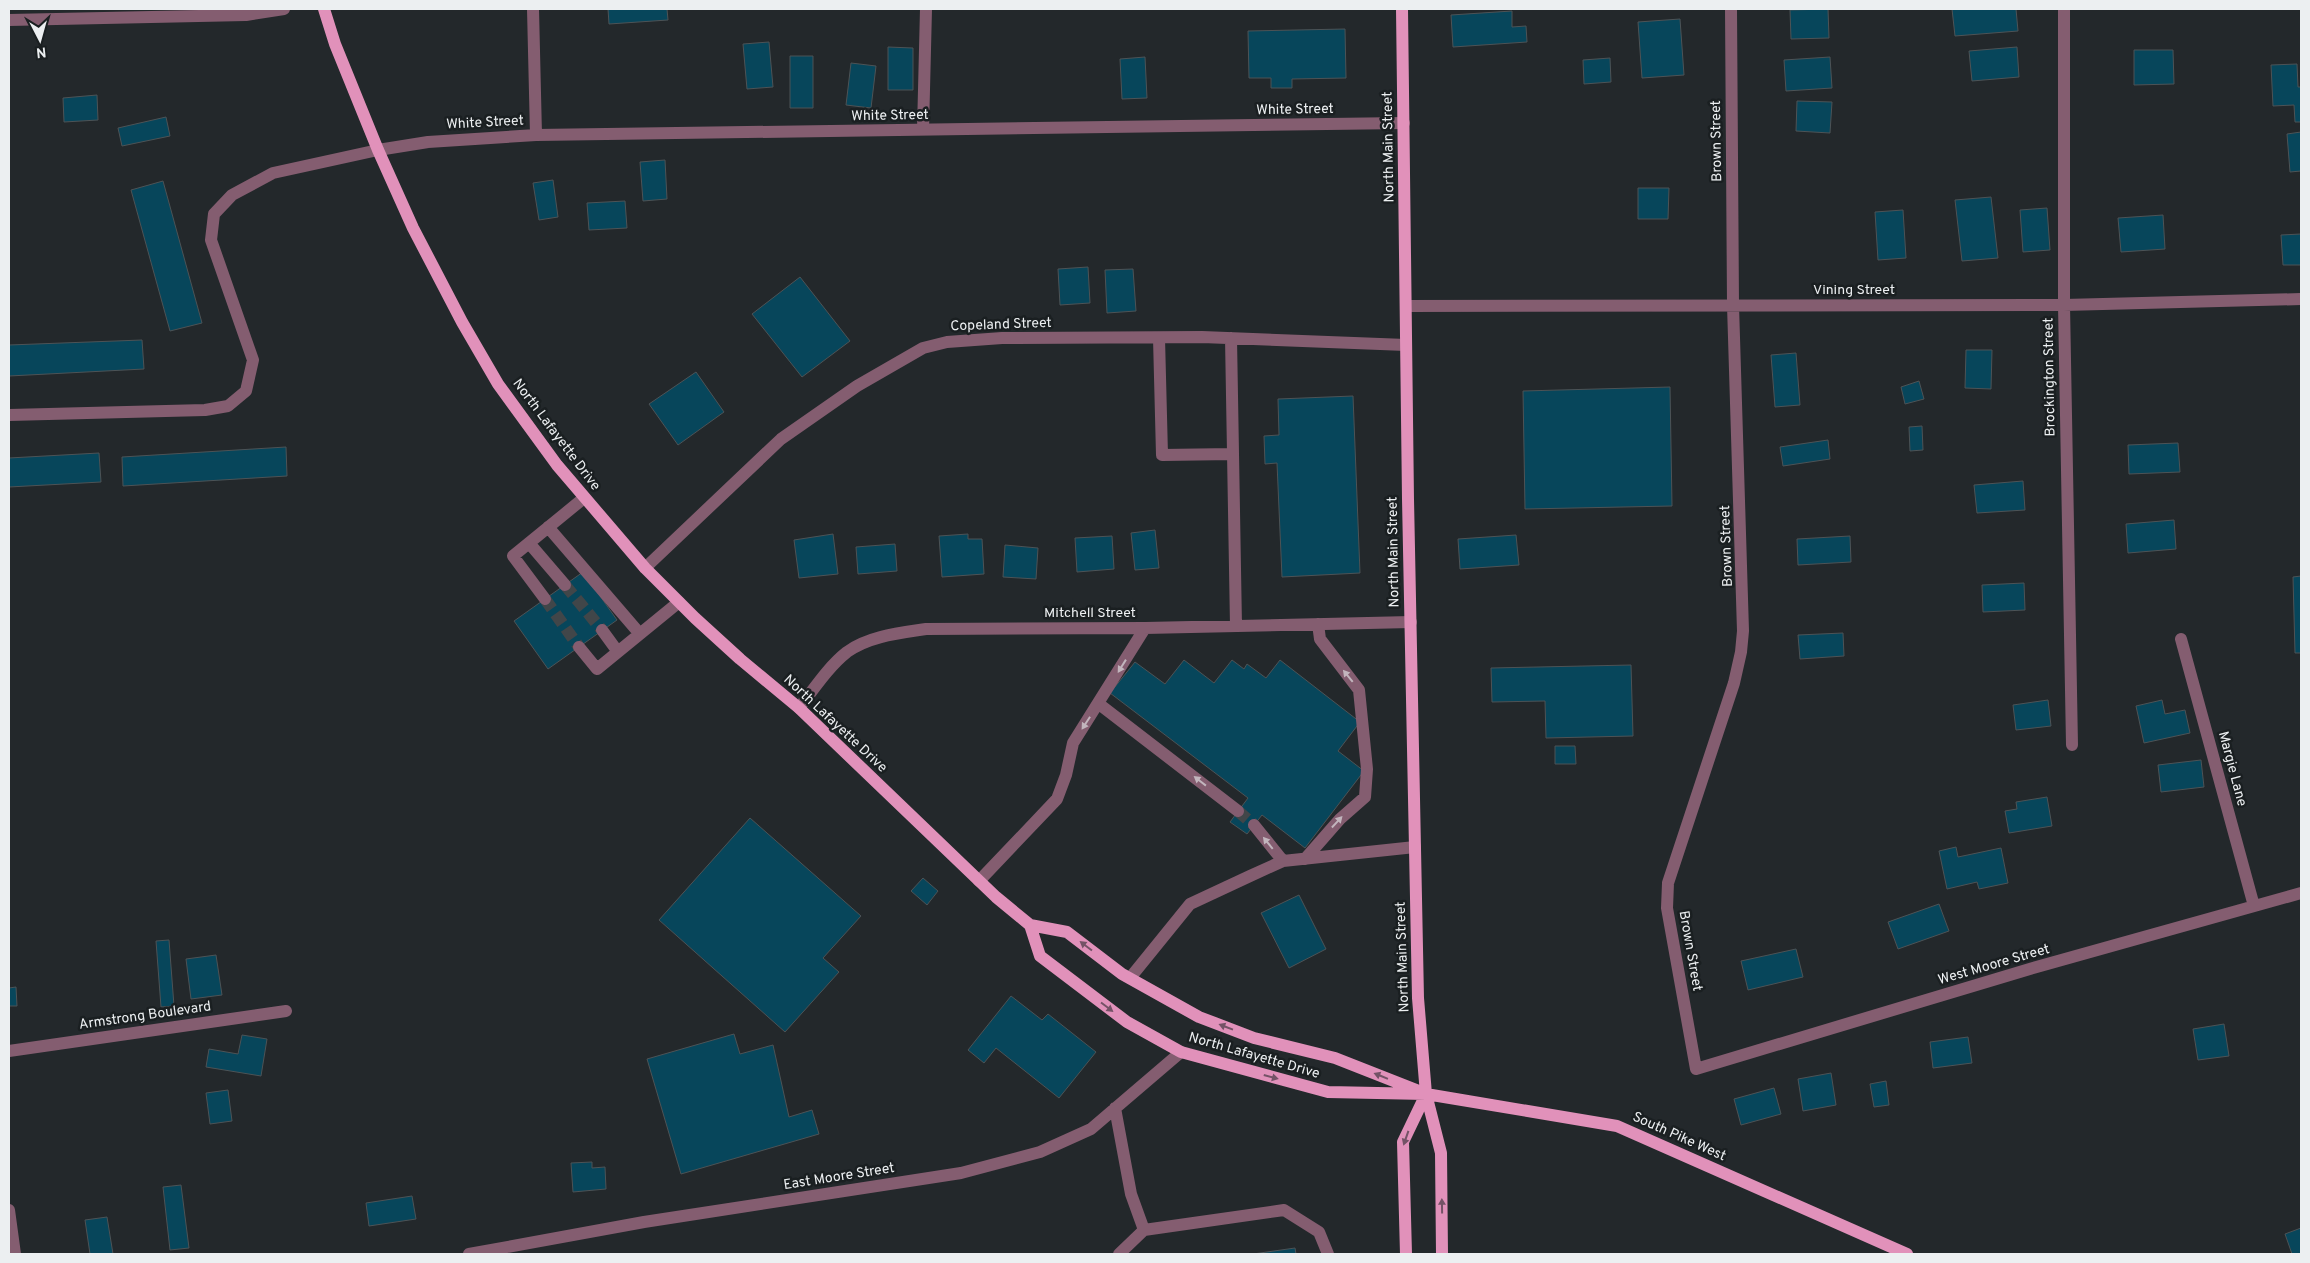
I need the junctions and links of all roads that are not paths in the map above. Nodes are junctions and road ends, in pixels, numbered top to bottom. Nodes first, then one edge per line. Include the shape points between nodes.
1 (284, 9) edge
2 (324, 9) edge
3 (533, 9) edge
4 (926, 9) edge
5 (1402, 9) edge
6 (1731, 9) edge
7 (2064, 9) edge
8 (224, 12) edge
9 (9, 20) edge
10 (1404, 123) junction
11 (923, 130) junction
12 (536, 135) junction
13 (378, 150) junction
14 (2301, 298) edge
15 (1733, 305) junction
16 (2064, 305) junction
17 (1406, 306) junction
18 (1159, 338) junction
19 (1231, 338) junction
20 (1406, 345) junction
21 (9, 415) edge
22 (1233, 454) junction
23 (584, 498) junction
24 (548, 527) junction
25 (529, 543) junction
26 (645, 568) junction
27 (565, 585) tunnel mouth
28 (545, 599) tunnel mouth
29 (679, 602) junction
30 (1411, 622) junction
31 (1318, 624) junction
32 (1236, 626) junction
33 (1145, 628) junction
34 (602, 630) tunnel mouth
35 (640, 634) junction
36 (2181, 639) dead end
37 (579, 647) tunnel mouth
38 (618, 652) junction
39 (1098, 704) junction
40 (799, 708) junction
41 (2072, 745) dead end
42 (1238, 811) tunnel mouth
43 (1254, 825) tunnel mouth
44 (1415, 847) junction
45 (1305, 858) junction
46 (1283, 861) junction
47 (980, 881) junction
48 (2301, 892) edge
49 (2254, 906) junction
50 (1030, 925) junction
51 (1130, 978) junction
52 (286, 1011) dead end
53 (9, 1050) edge
54 (1181, 1052) junction
55 (1696, 1069) joint
56 (1426, 1094) junction
57 (1115, 1108) junction
58 (9, 1210) edge
59 (1144, 1230) junction
60 (16, 1254) edge
61 (469, 1254) edge
62 (1119, 1254) edge
63 (1328, 1254) edge
64 (1406, 1254) edge
65 (1442, 1254) edge
66 (1907, 1254) edge

1 - 8 street via 246,15
2 - 13 main road, North Lafayette Drive
3 - 12 street
4 - 11 street
5 - 10 main road, North Main Street
6 - 15 street, Brown Street
7 - 16 street, Brockington Street
8 - 9 street
10 - 11 street, White Street
10 - 17 main road, North Main Street
11 - 12 street, White Street
12 - 13 street, White Street via 428,142
13 - 21 street, White Street via 273,173 232,195 214,214 211,240 254,360 246,391 228,406 205,410
13 - 23 main road, North Lafayette Drive via 413,228 498,384
14 - 16 street, Vining Street
15 - 16 street, Vining Street
15 - 17 street, Vining Street
15 - 55 street, Brown Street via 1744,600 1741,652 1734,683 1668,883 1667,908
16 - 41 street, Brockington Street
17 - 20 main road, North Main Street
18 - 19 street, Copeland Street
18 - 22 street via 1162,455
18 - 26 street, Copeland Street via 1002,338 947,342 923,348 857,386 780,439
19 - 20 street, Copeland Street
19 - 22 street
20 - 30 main road, North Main Street
22 - 32 street
23 - 24 street
23 - 26 main road, North Lafayette Drive
24 - 25 street
24 - 35 street
25 - 27 street
25 - 28 street via 513,556
26 - 29 main road, North Lafayette Drive
29 - 35 street
29 - 40 main road, North Lafayette Drive via 740,660
30 - 31 street, Mitchell Street
30 - 44 main road, North Main Street
31 - 32 street, Mitchell Street
45 -> 31 street via 1365,797 1368,769 1359,690 1320,639
32 - 33 street, Mitchell Street
33 -> 39 street
33 - 40 street, Mitchell Street via 926,629 898,633 862,644 848,652
34 - 38 street
35 - 38 street
36 - 49 street, Margie Lane
37 - 38 street via 597,669
42 -> 39 street
39 -> 47 street via 1073,743 1057,799
40 - 47 main road, North Lafayette Drive
46 -> 43 street
44 - 45 street
44 - 56 main road, North Main Street via 1418,998
45 - 46 street
46 - 51 street via 1190,904
47 - 50 main road, North Lafayette Drive
48 - 49 street, West Moore Street
49 - 55 street, West Moore Street
51 -> 50 main road via 1067,932
50 -> 54 main road, North Lafayette Drive via 1040,956 1127,1022
56 -> 51 main road via 1335,1058 1254,1038 1199,1017
52 - 53 street, Armstrong Boulevard
54 -> 56 main road, North Lafayette Drive via 1328,1092
54 - 57 street, East Moore Street
56 -> 64 main road via 1403,1142
65 -> 56 main road via 1441,1153
56 - 66 main road, South Pike West via 1617,1126
57 - 59 street via 1131,1194
57 - 61 street, East Moore Street via 1091,1129 1040,1152 962,1173 644,1222
58 - 60 street
59 - 62 street
59 - 63 street via 1284,1210 1319,1232

